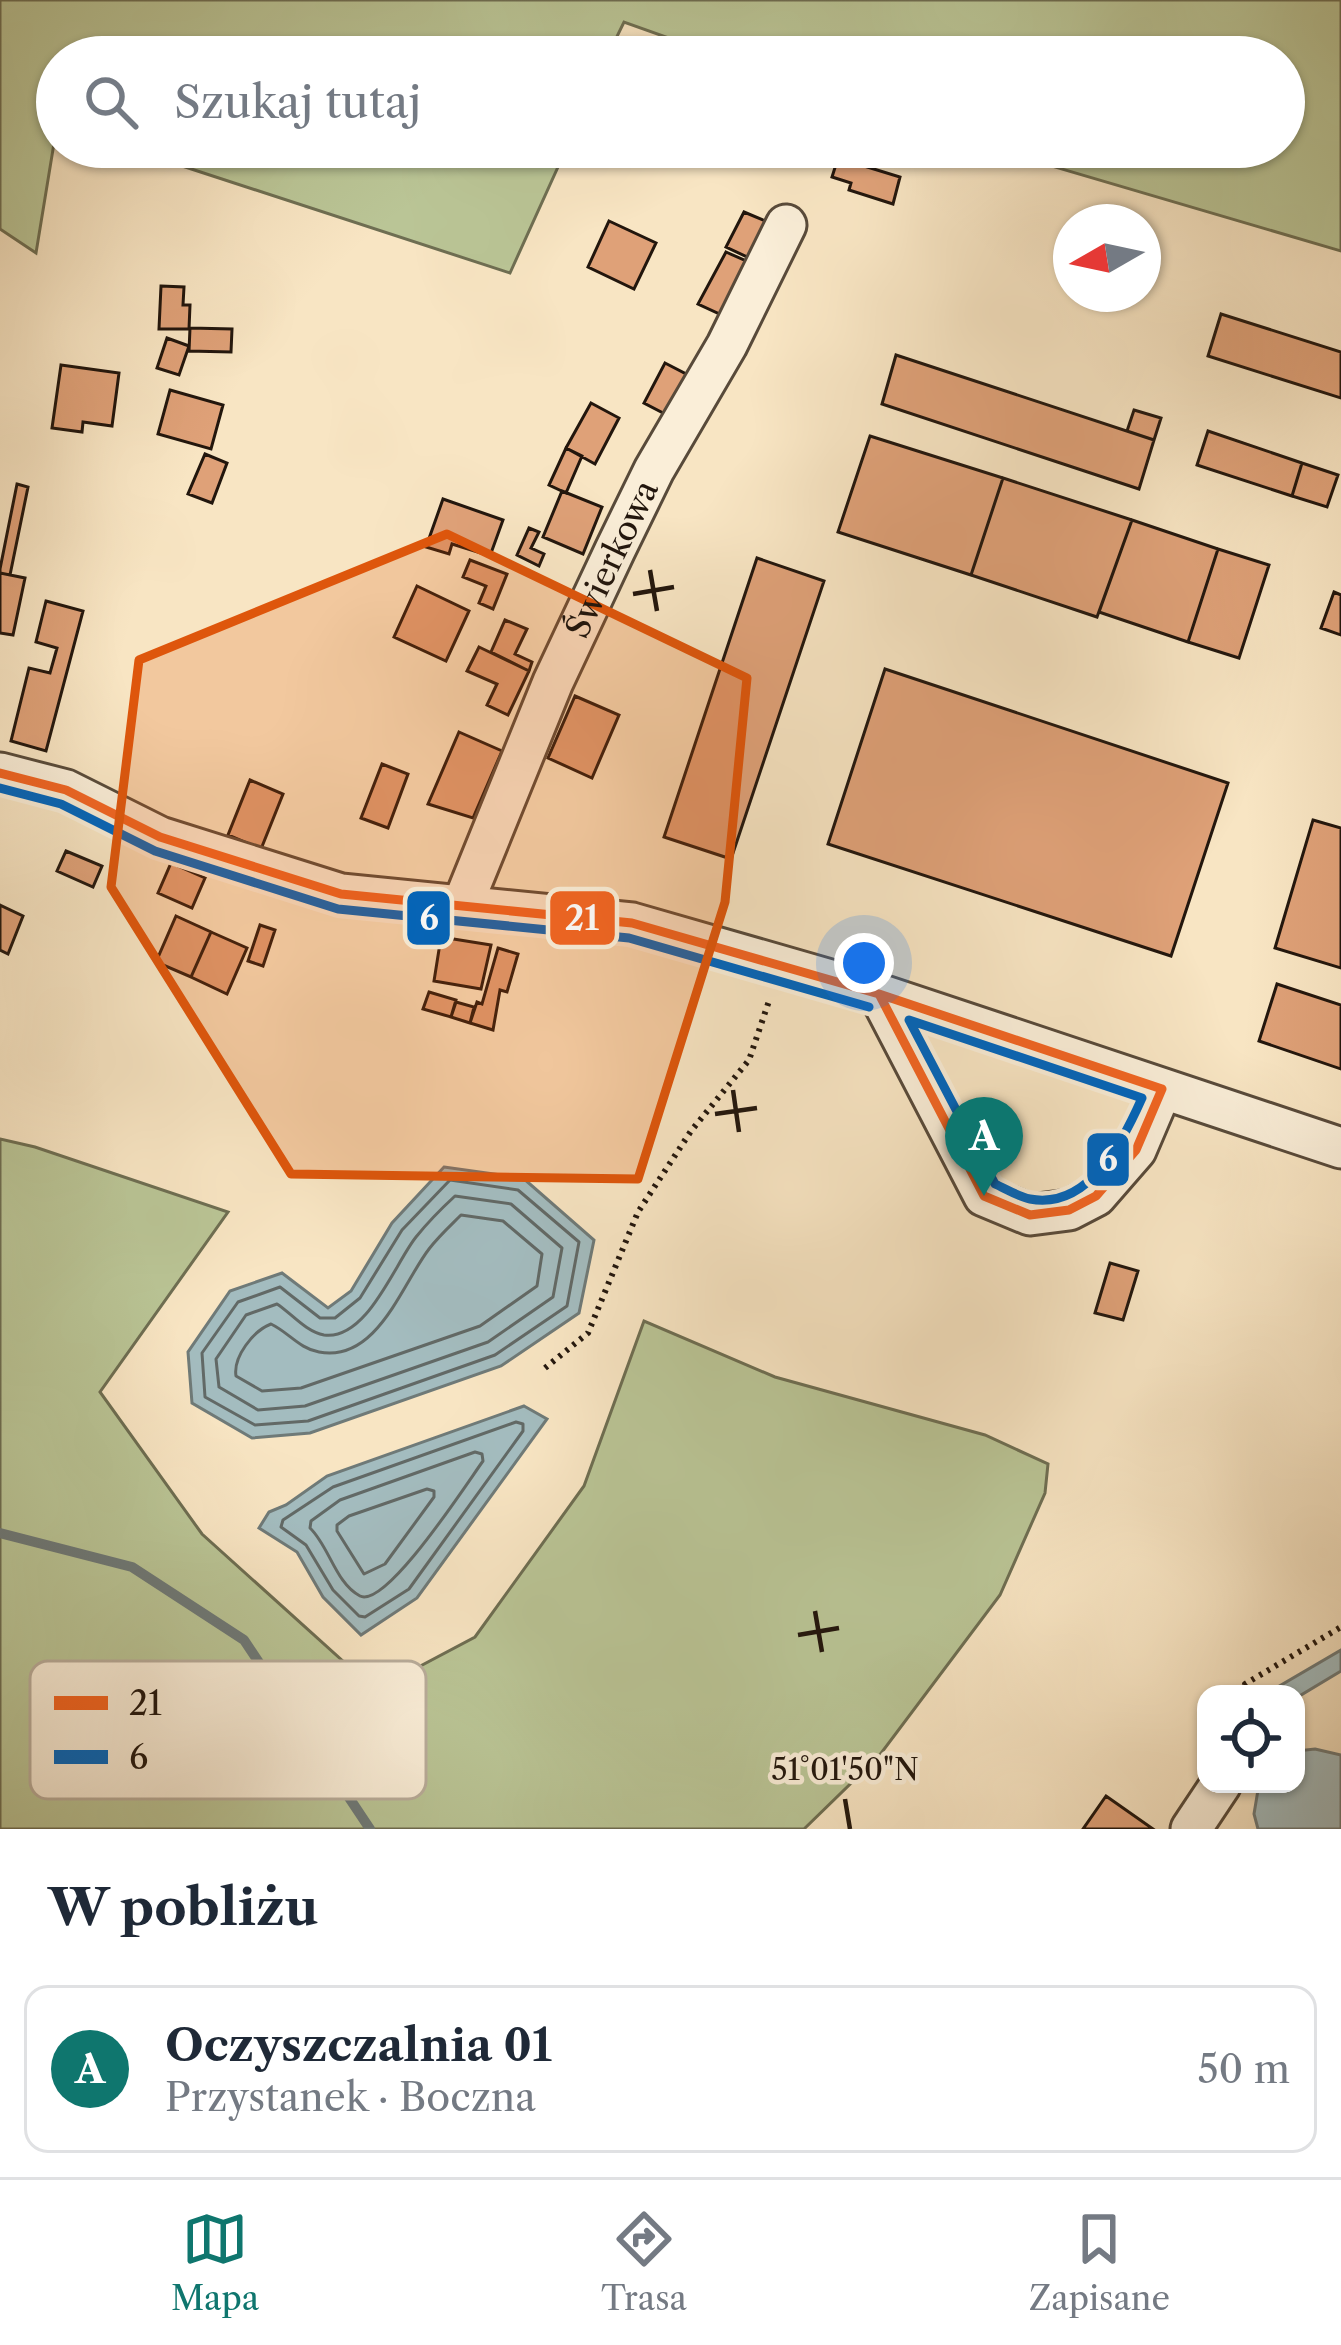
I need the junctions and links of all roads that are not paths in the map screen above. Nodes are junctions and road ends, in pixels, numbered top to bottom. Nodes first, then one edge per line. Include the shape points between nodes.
1 (786, 225) dead end
2 (0, 773) edge
3 (462, 906) junction
4 (879, 994) junction
5 (1162, 1090) junction
6 (1341, 1148) edge
7 (1215, 1793) edge
8 (1191, 1829) edge

1 - 3 street, Świerkowa via 615,550
2 - 3 street via 66,790 160,837 341,894
3 - 4 street via 632,923
4 - 5 street
4 - 5 street via 984,1196 1030,1214 1069,1210 1096,1196 1136,1150
5 - 6 street
7 - 8 street

